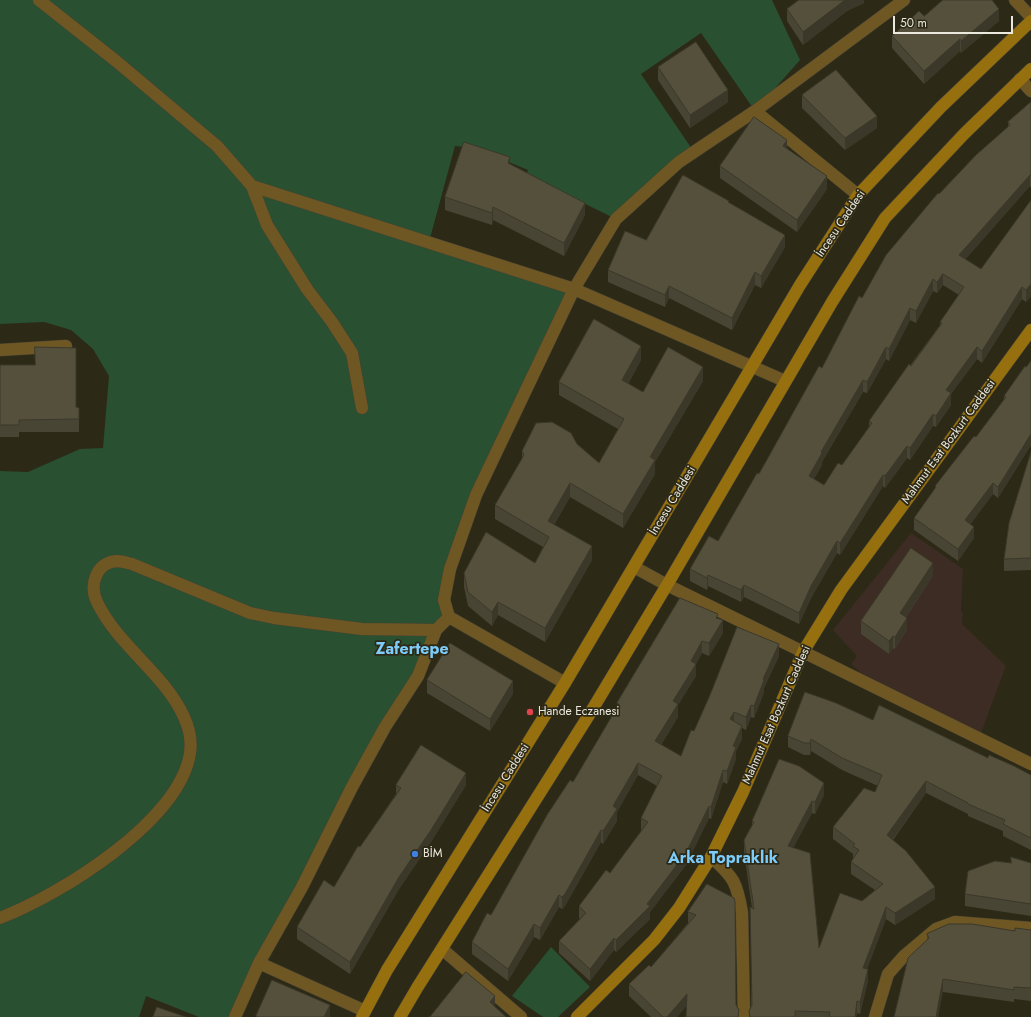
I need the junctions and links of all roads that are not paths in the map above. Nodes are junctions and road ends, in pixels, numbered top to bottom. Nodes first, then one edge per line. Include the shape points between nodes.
1 (39, 0) edge
2 (904, 0) edge
3 (1016, 0) edge
4 (1031, 17) edge
5 (1031, 21) edge
6 (1031, 69) edge
7 (1020, 79) junction
8 (1031, 91) edge
9 (755, 111) junction
10 (252, 186) junction
11 (858, 195) junction
12 (574, 289) junction
13 (1031, 330) edge
14 (66, 346) edge
15 (0, 350) edge
16 (753, 367) junction
17 (785, 382) junction
18 (362, 408) dead end
19 (634, 567) junction
20 (667, 585) junction
21 (450, 618) junction
22 (436, 630) junction
23 (803, 652) junction
24 (565, 683) junction
25 (1031, 764) edge
26 (711, 857) junction
27 (0, 918) edge
28 (1031, 928) edge
29 (442, 949) junction
30 (259, 963) junction
31 (363, 1014) edge
32 (234, 1017) edge
33 (400, 1017) edge
34 (521, 1017) edge
35 (577, 1017) edge
36 (744, 1017) edge
37 (875, 1017) edge

1 - 10 street via 217,146
2 - 9 street
3 - 4 street
5 - 11 main road, İncesu Caddesi via 941,107
6 - 7 main road
7 - 8 street
7 - 17 main road via 885,218
9 - 11 street
9 - 12 street via 679,162 616,219
10 - 12 street
10 - 18 street via 268,225 307,289 352,353
11 - 16 main road, İncesu Caddesi via 800,285
12 - 16 street
12 - 21 street via 476,495 450,569 444,600
13 - 23 main road, Mahmut Esat Bozkurt Caddesi via 840,590
14 - 15 street
16 - 17 street
16 - 19 main road, İncesu Caddesi
17 - 20 main road
19 - 20 street
19 - 24 main road, İncesu Caddesi
20 - 23 street
20 - 29 main road via 589,715
21 - 22 street
21 - 24 street
22 - 27 street via 362,628 274,618 250,613 132,564 118,561 109,563 93,580 97,602 124,642 169,691 191,736 190,753 183,775 174,791 159,812 133,837 55,893
22 - 30 street via 418,676 384,727 302,887
23 - 25 street
23 - 26 main road, Mahmut Esat Bozkurt Caddesi via 743,792
24 - 31 main road, İncesu Caddesi via 387,970
26 - 35 main road, Mahmut Esat Bozkurt Caddesi via 679,908 654,940
26 - 36 street via 735,881 740,897
28 - 37 street via 956,922 936,929 904,956 888,974
29 - 33 main road
29 - 34 street
30 - 31 street
30 - 32 street

